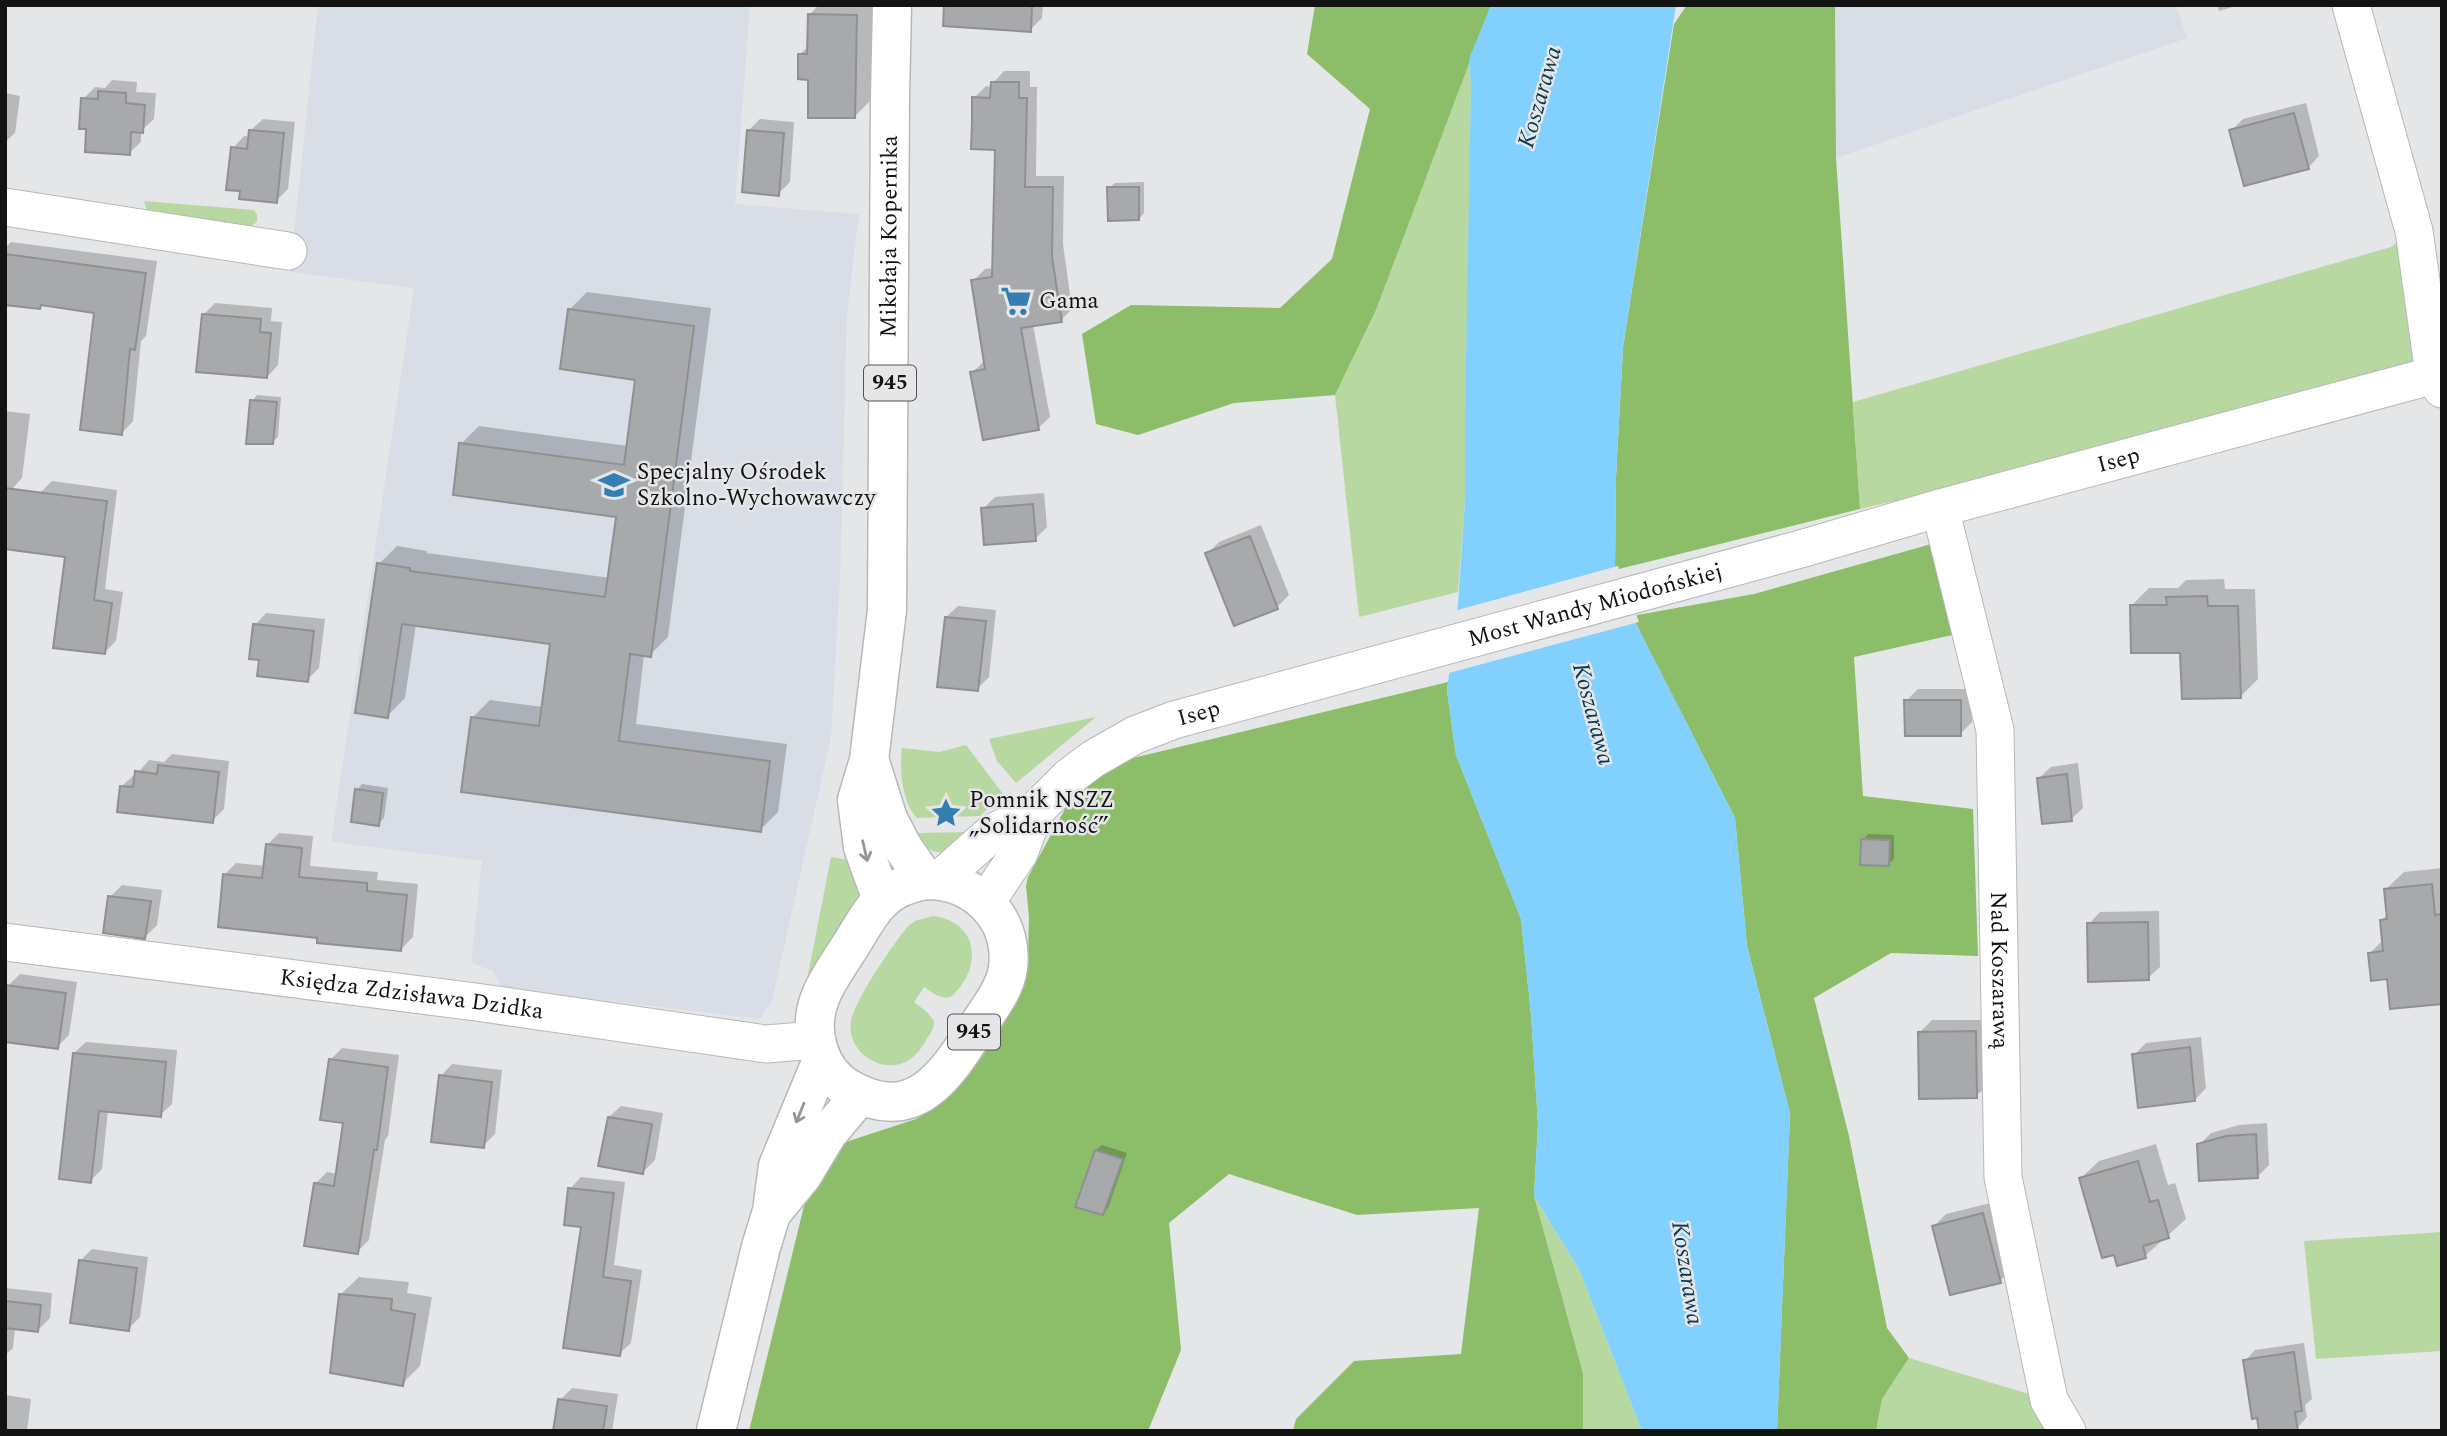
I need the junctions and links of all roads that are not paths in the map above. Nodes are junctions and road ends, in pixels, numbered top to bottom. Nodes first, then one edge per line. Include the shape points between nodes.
1 (892, 5) edge
2 (2351, 5) edge
3 (5, 207) edge
4 (288, 251) dead end
5 (2439, 379) edge
6 (1940, 508) junction
7 (1804, 548) joint
8 (1387, 663) joint
9 (869, 760) junction
10 (1035, 811) junction
11 (932, 880) junction
12 (882, 900) junction
13 (986, 902) junction
14 (5, 942) edge
15 (819, 1050) junction
16 (860, 1095) junction
17 (772, 1211) junction
18 (716, 1431) edge
19 (2067, 1431) edge

1 - 9 main road, Mikołaja Kopernika / 945 via 887,610
2 - 5 street, Isep via 2413,231
3 - 4 street
5 - 6 street, Isep
6 - 7 street, Isep
6 - 19 street, Nad Koszarawą via 1995,730 2003,1177 2049,1400
7 - 8 street, Most Wandy Miodońskiej
8 - 10 street, Isep via 1200,712 1143,732 1080,768
9 - 11 main road, Mikołaja Kopernika / 945 via 902,846
9 -> 12 main road, Mikołaja Kopernika / 945 via 857,800 863,847
10 - 11 street, Isep via 992,832
10 - 13 street, Isep via 1019,853
11 - 12 main road via 900,888
11 - 13 main road via 968,888
12 - 15 main road via 820,997 815,1024
13 - 16 main road, 945 via 1004,934 1008,967 998,995 974,1032 948,1071 924,1092 898,1101
14 - 15 street, Księdza Zdzisława Dzidka
15 - 16 main road, 945 via 840,1083
15 -> 17 main road via 778,1166
16 - 17 main road
17 - 18 main road

